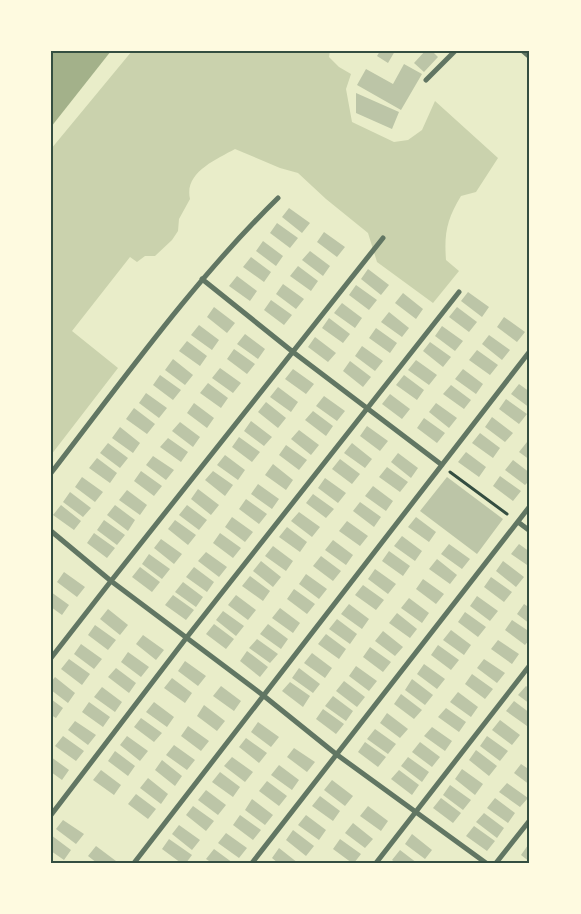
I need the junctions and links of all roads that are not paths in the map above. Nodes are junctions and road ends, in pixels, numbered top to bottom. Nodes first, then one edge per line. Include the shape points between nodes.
1 (455, 51) edge
2 (523, 51) edge
3 (530, 57) edge
4 (426, 80) dead end
5 (278, 198) dead end
6 (383, 238) dead end
7 (202, 280) junction
8 (458, 292) dead end
9 (530, 350) edge
10 (293, 352) junction
11 (368, 408) junction
12 (442, 465) junction
13 (51, 473) edge
14 (530, 506) edge
15 (518, 522) junction
16 (51, 531) edge
17 (530, 531) edge
18 (111, 580) junction
19 (187, 637) junction
20 (51, 658) edge
21 (530, 665) edge
22 (264, 696) junction
23 (336, 754) junction
24 (415, 813) junction
25 (51, 815) edge
26 (530, 820) edge
27 (134, 863) edge
28 (252, 863) edge
29 (376, 863) edge
30 (486, 863) edge
31 (496, 863) edge

1 - 4 street
2 - 3 street
5 - 7 street
6 - 10 street
7 - 10 street
7 - 13 street
8 - 11 street
9 - 12 street
10 - 11 street
10 - 18 street
11 - 12 street
11 - 19 street
12 - 22 street
14 - 15 street
15 - 17 street
15 - 23 street
16 - 18 street
18 - 19 street
18 - 20 street
19 - 22 street
19 - 25 street
21 - 24 street
22 - 23 street
22 - 27 street
23 - 24 street
23 - 28 street
24 - 29 street
24 - 30 street
26 - 31 street

